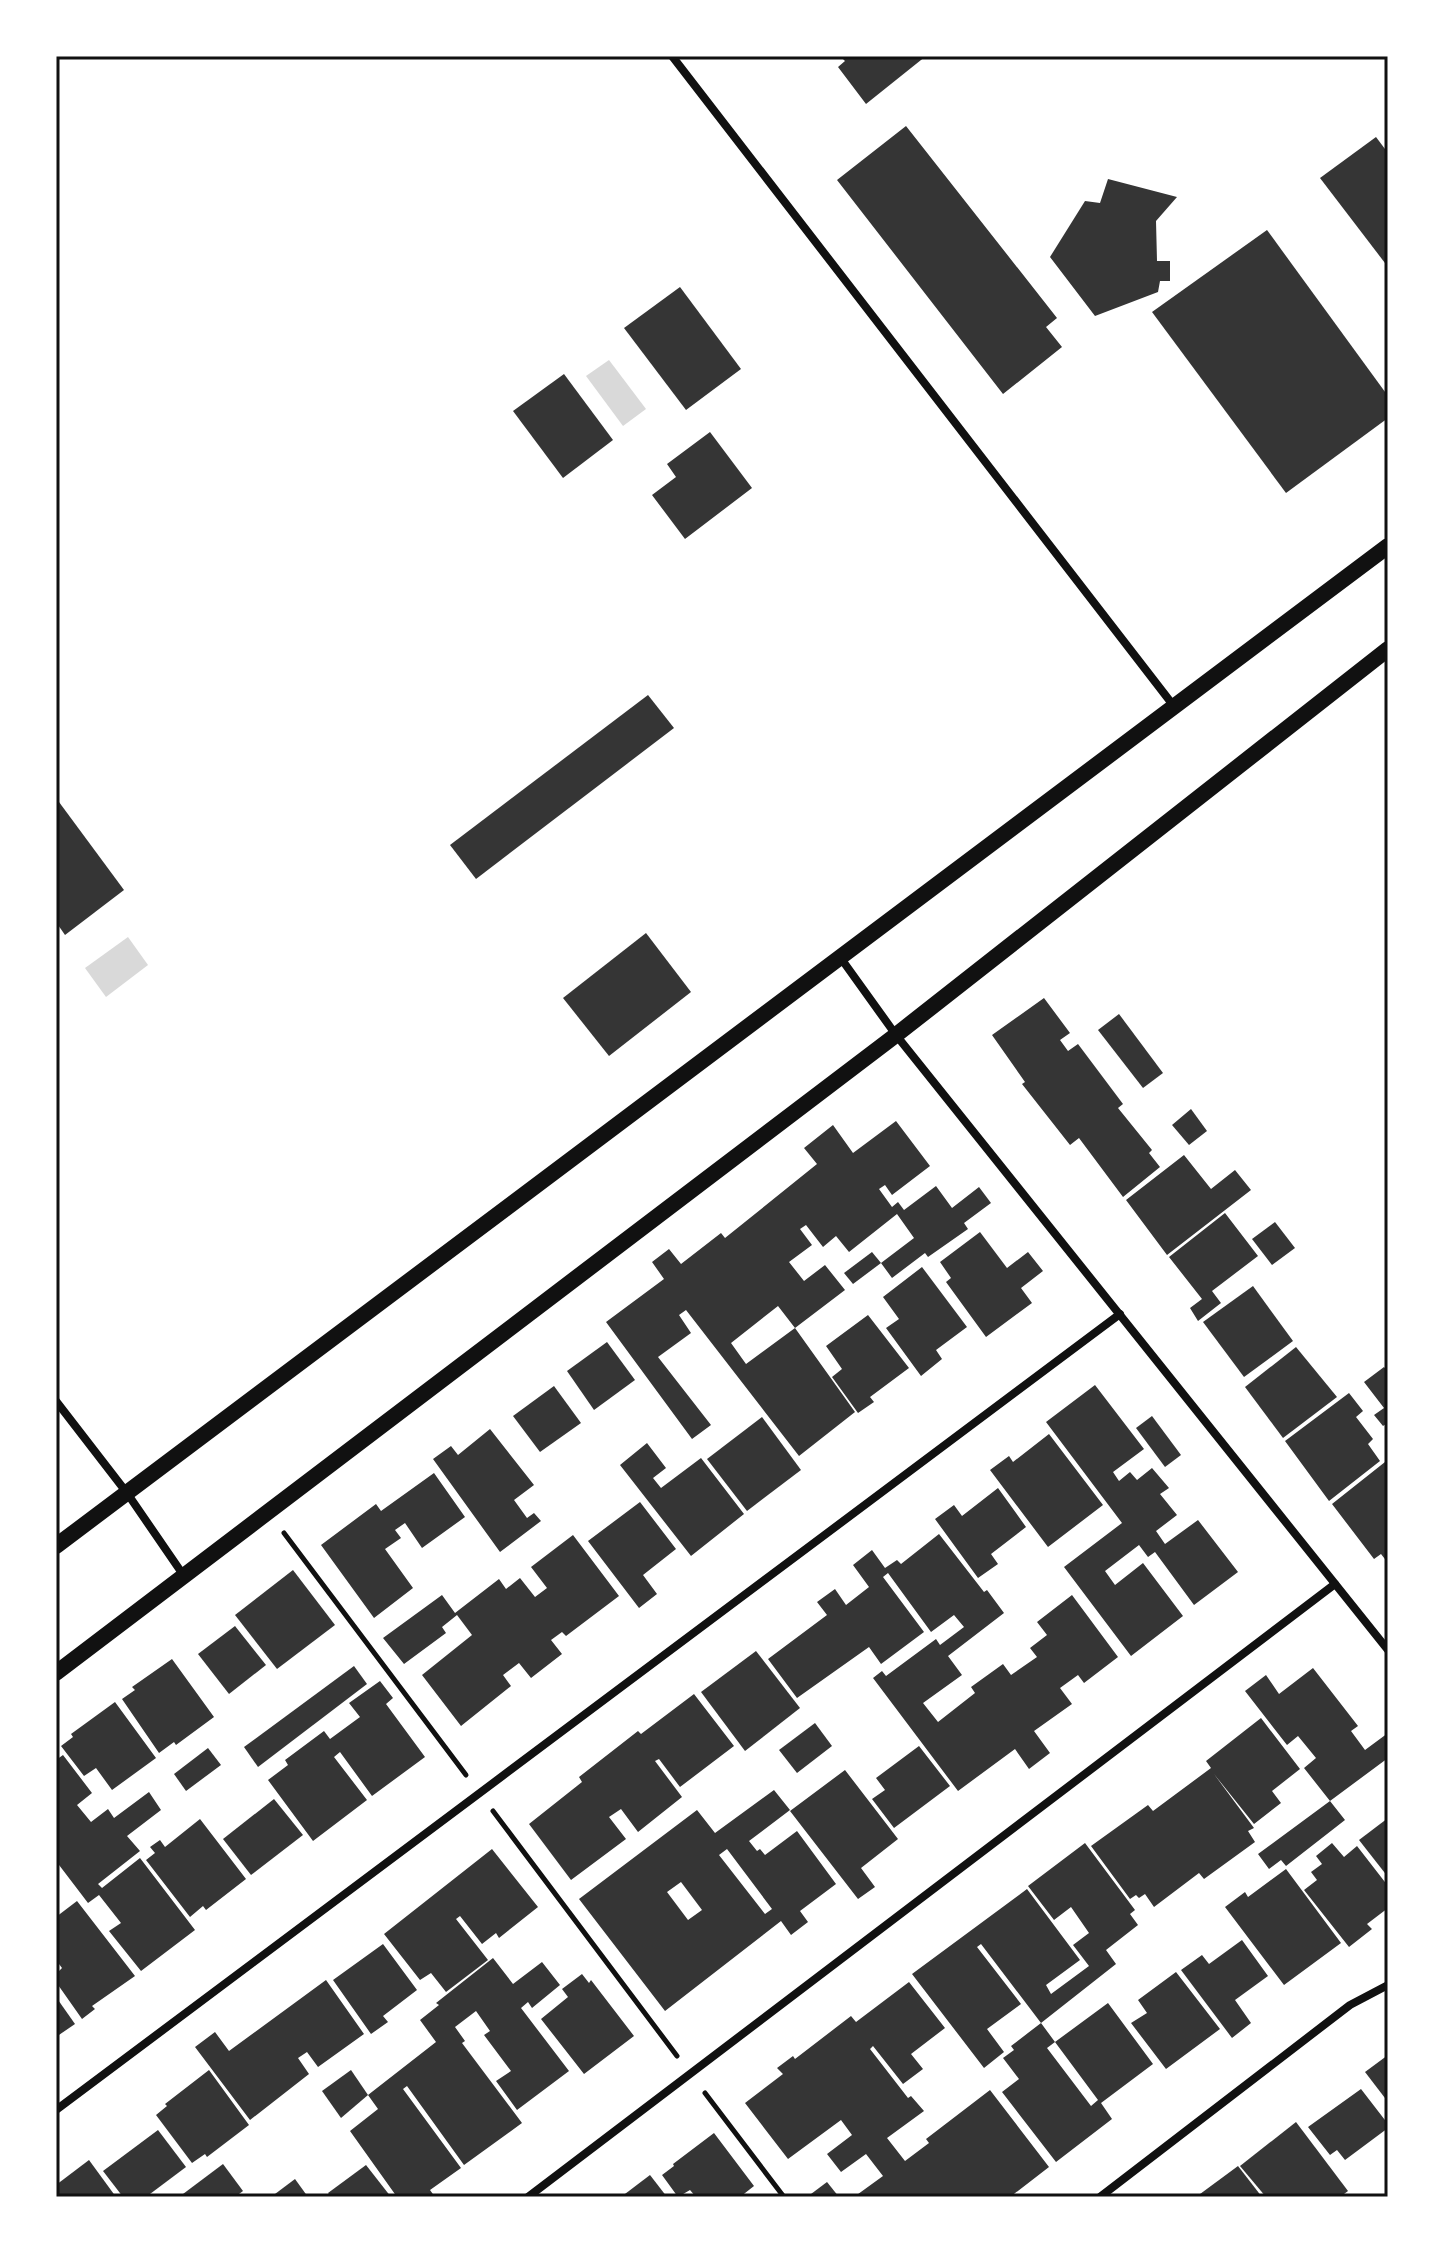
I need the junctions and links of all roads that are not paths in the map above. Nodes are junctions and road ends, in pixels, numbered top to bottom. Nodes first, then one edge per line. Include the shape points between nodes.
1 (672, 56) edge
2 (1388, 546) edge
3 (1388, 649) edge
4 (1173, 705) junction
5 (840, 956) junction
6 (896, 1035) junction
7 (1120, 1314) junction
8 (56, 1401) edge
9 (127, 1493) junction
10 (56, 1546) edge
11 (184, 1576) junction
12 (1335, 1584) junction
13 (1388, 1650) edge
14 (56, 1673) edge
15 (1388, 1985) edge
16 (56, 2110) edge
17 (528, 2197) edge
18 (1100, 2197) edge

1 - 4 street
2 - 4 main road
3 - 6 main road
4 - 5 main road
5 - 6 street
5 - 9 main road
6 - 7 street
6 - 11 main road
7 - 12 street
7 - 16 street
8 - 9 street
9 - 10 main road
9 - 11 street
11 - 14 main road
12 - 13 street
12 - 17 street
15 - 18 street via 1350,2005

